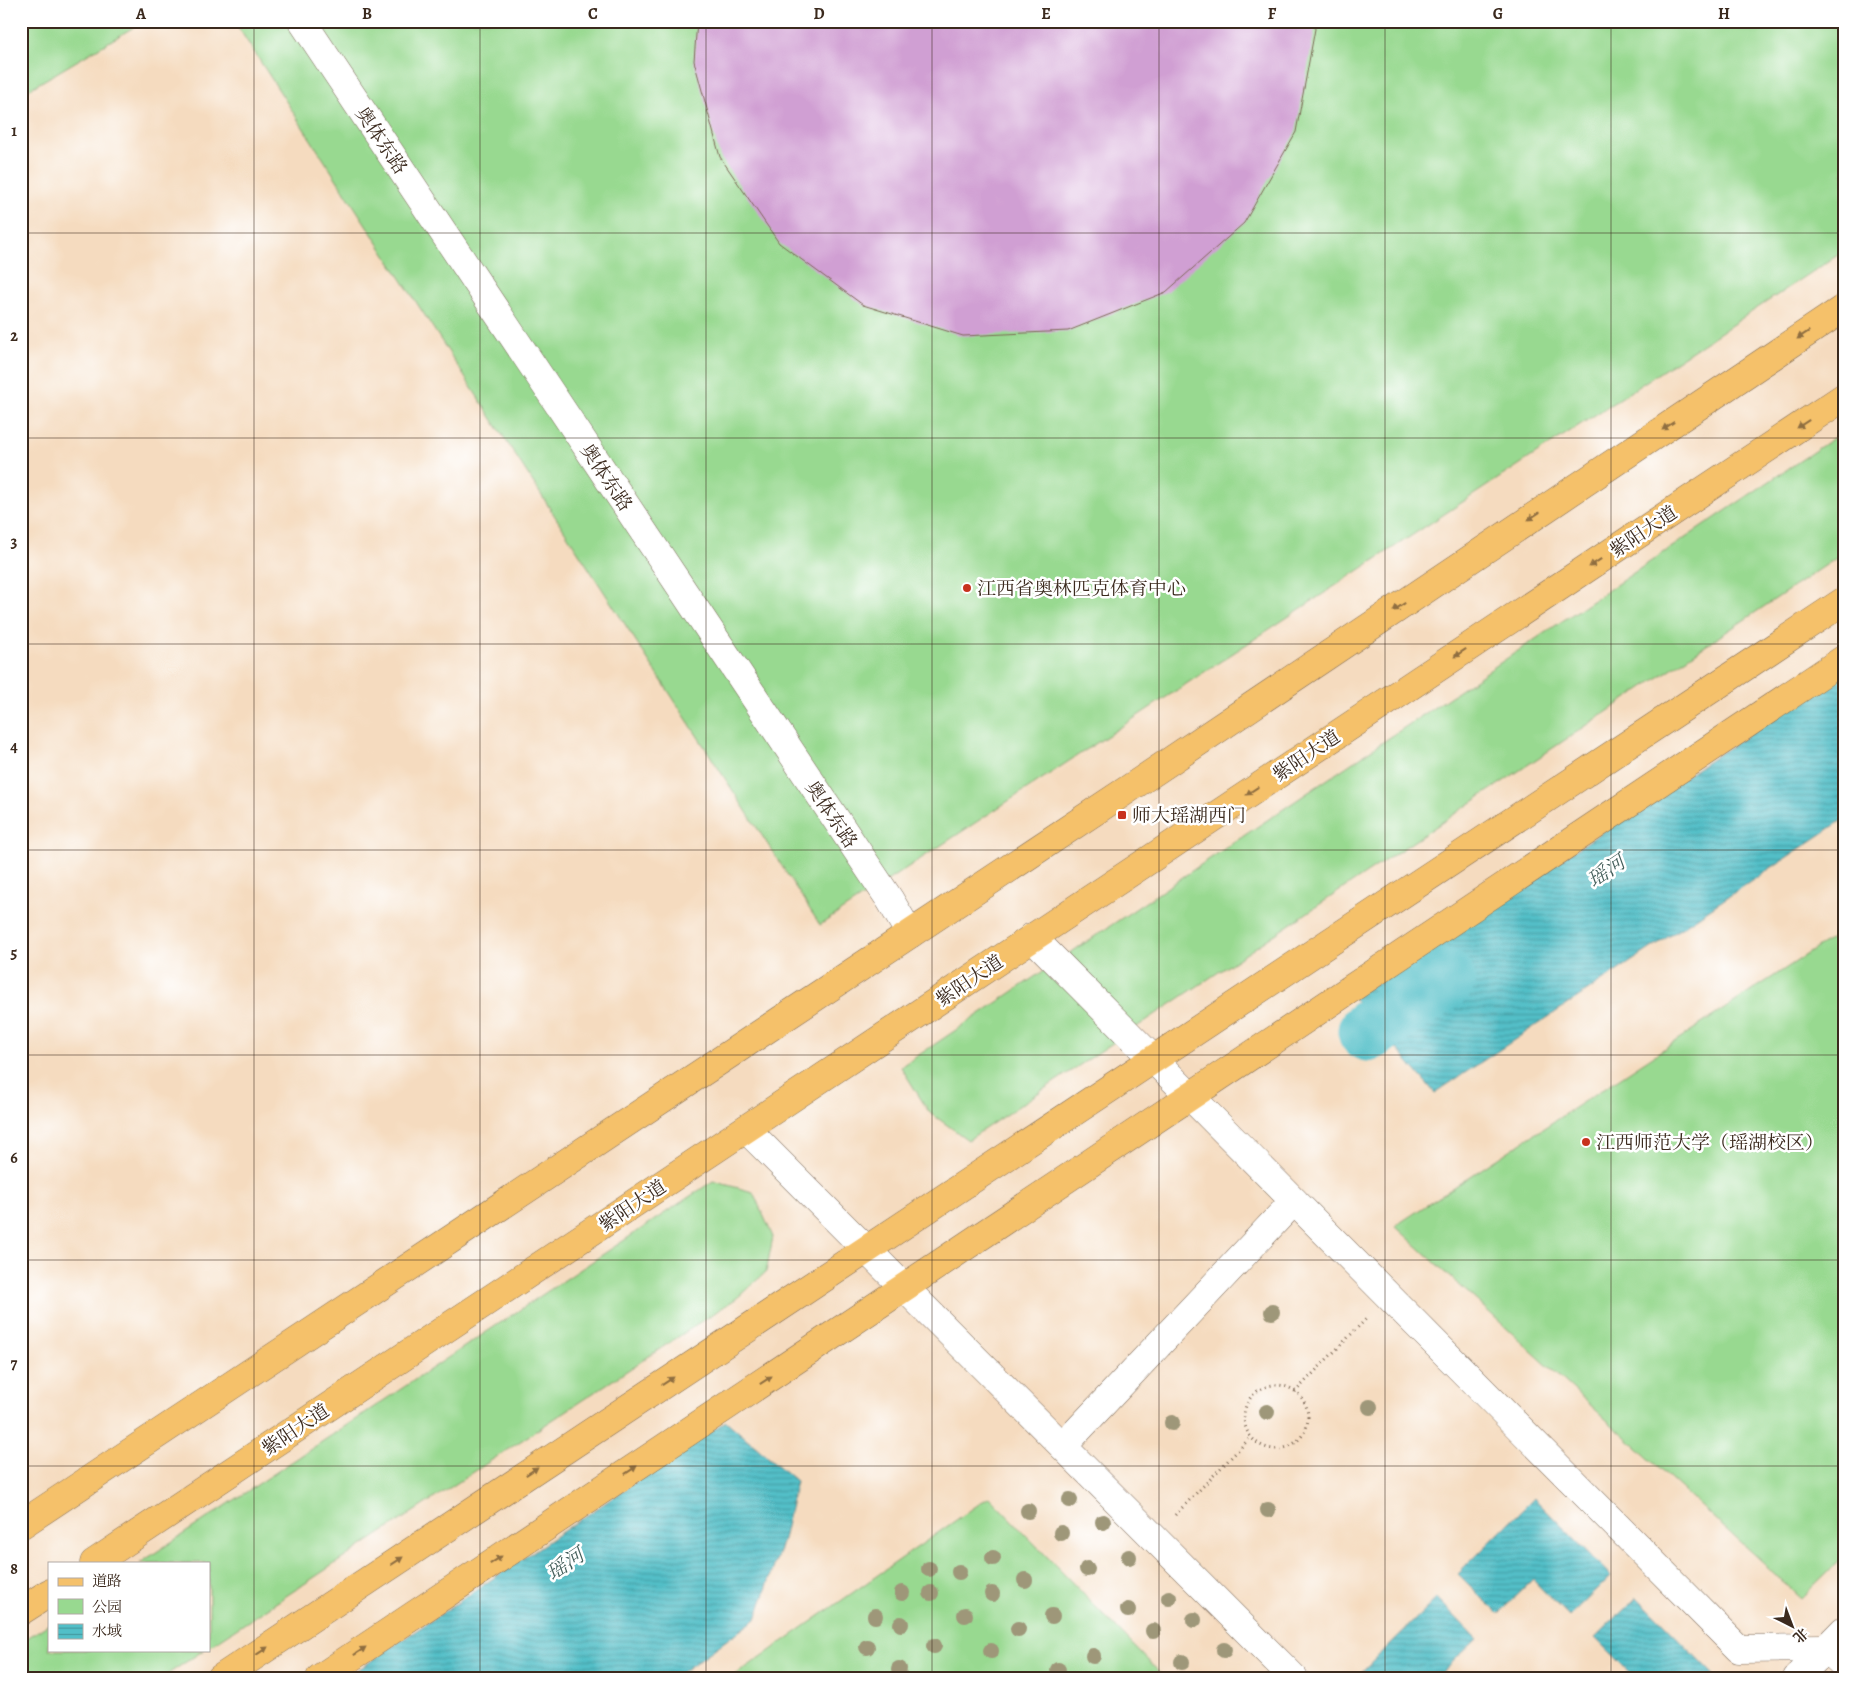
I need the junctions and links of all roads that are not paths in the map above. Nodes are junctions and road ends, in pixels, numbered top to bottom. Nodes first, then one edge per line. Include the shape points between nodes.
1 (302, 21) edge
2 (1844, 308) edge
3 (1844, 397) edge
4 (1844, 601) edge
5 (1844, 659) edge
6 (910, 934) junction
7 (1032, 938) junction
8 (1153, 1059) junction
9 (1189, 1096) junction
10 (746, 1128) junction
11 (1294, 1201) junction
12 (867, 1249) junction
13 (904, 1287) junction
14 (1063, 1446) junction
15 (21, 1525) edge
16 (95, 1562) edge
17 (48, 1594) edge
18 (21, 1611) edge
19 (1838, 1648) edge
20 (221, 1678) edge
21 (320, 1678) edge
22 (1294, 1678) edge
23 (1797, 1678) edge

1 - 6 street, 奥体东路
2 -> 6 main road
3 -> 7 main road, 紫阳大道
4 - 8 main road
5 - 9 main road
6 - 15 main road
7 - 8 street
7 - 10 main road, 紫阳大道
8 - 9 street
8 - 12 main road
9 - 11 street
9 - 13 main road
10 - 12 street
10 - 16 main road, 紫阳大道
11 - 14 street
11 - 19 street via 1739,1650
12 - 13 street
20 -> 12 main road
13 - 14 street
21 -> 13 main road
14 - 22 street
17 - 18 main road
19 - 23 street

